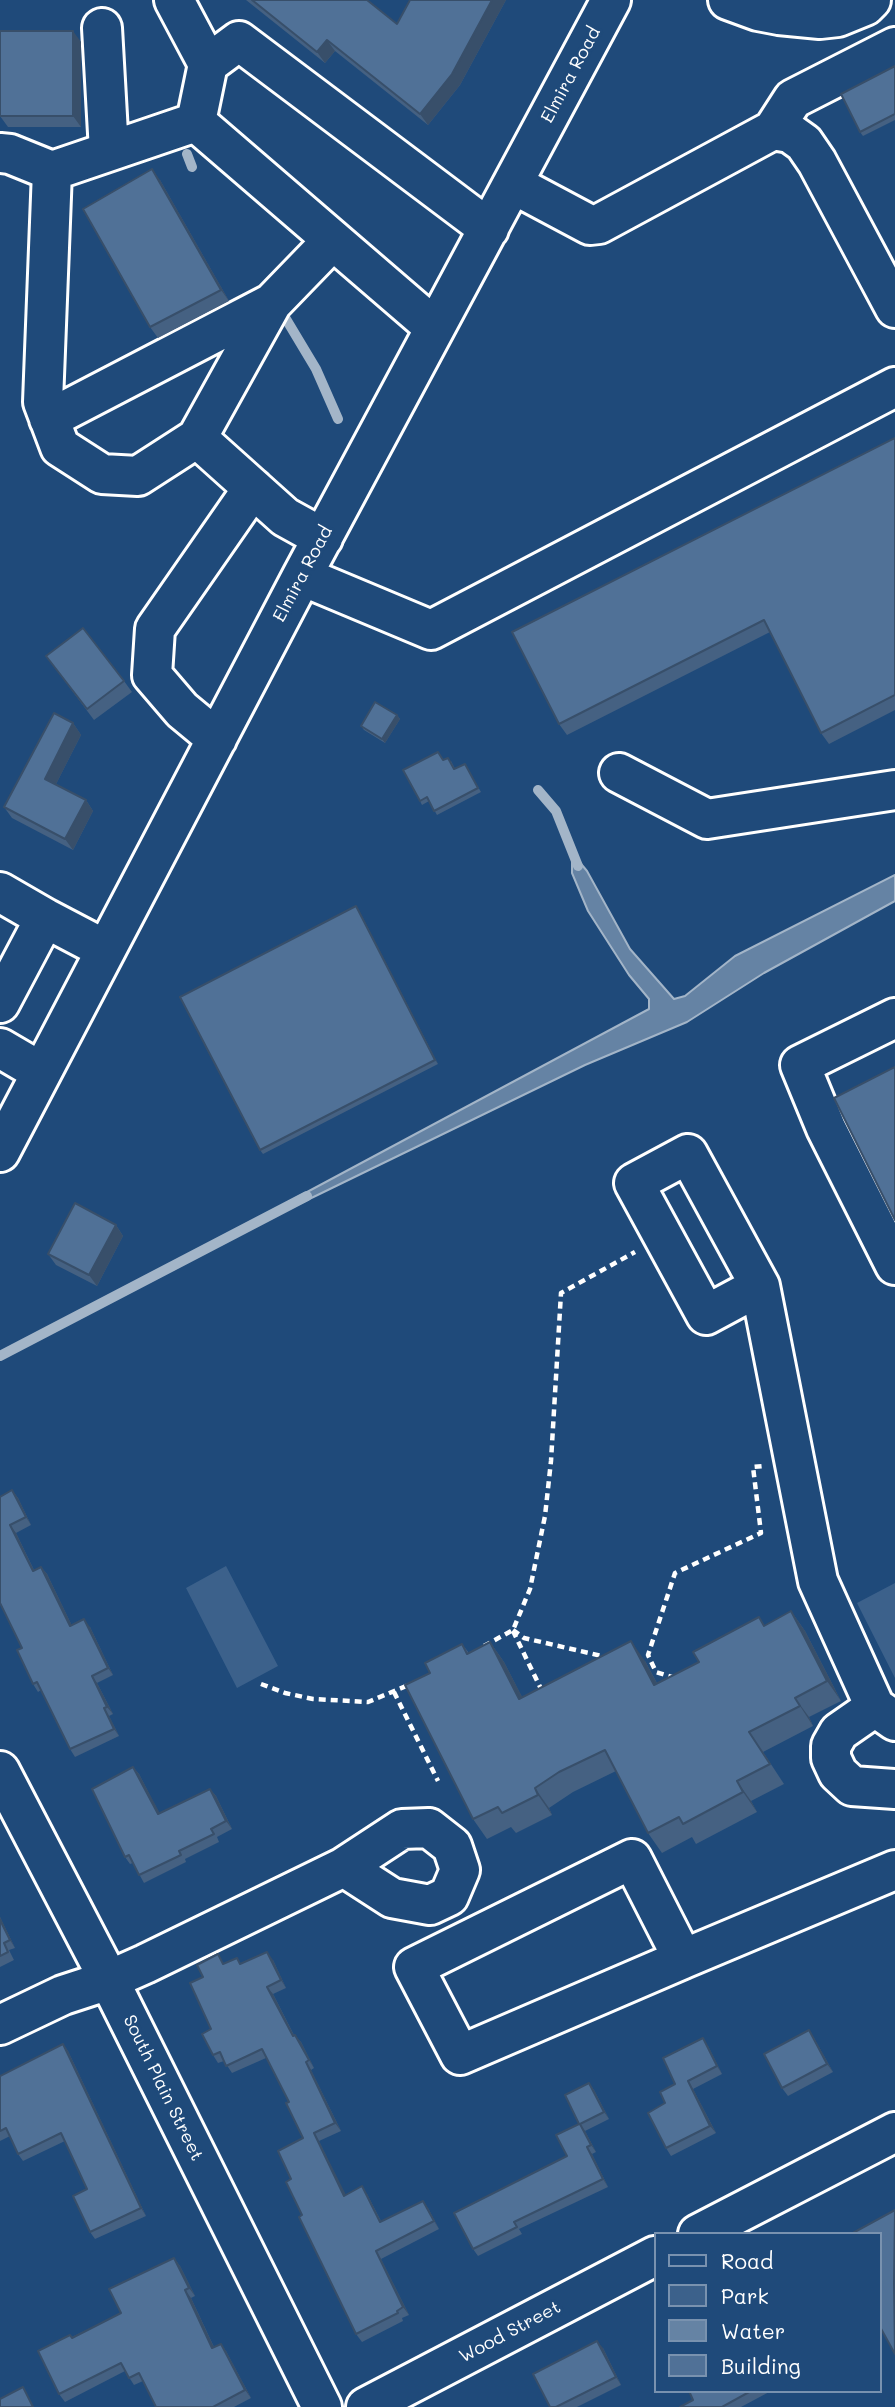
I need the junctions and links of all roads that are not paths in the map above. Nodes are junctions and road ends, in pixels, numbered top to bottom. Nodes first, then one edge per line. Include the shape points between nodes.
1 (174, 0) edge
2 (611, 0) edge
3 (728, 0) edge
4 (871, 0) edge
5 (102, 28) dead end
6 (895, 47) edge
7 (208, 64) junction
8 (196, 122) junction
9 (773, 130) junction
10 (108, 151) junction
11 (0, 153) edge
12 (52, 171) junction
13 (513, 184) junction
14 (489, 229) junction
15 (332, 241) junction
16 (272, 303) junction
17 (895, 308) edge
18 (435, 328) junction
19 (895, 387) edge
20 (49, 419) junction
21 (197, 438) junction
22 (253, 488) junction
23 (323, 538) junction
24 (302, 576) junction
25 (217, 739) junction
26 (618, 773) dead end
27 (895, 790) edge
28 (0, 892) edge
29 (45, 918) junction
30 (106, 950) junction
31 (0, 1003) edge
32 (895, 1018) edge
33 (0, 1048) edge
34 (41, 1072) junction
35 (0, 1152) edge
36 (895, 1265) edge
37 (760, 1286) junction
38 (885, 1714) edge
39 (0, 1771) edge
40 (895, 1789) edge
41 (344, 1867) junction
42 (895, 1870) edge
43 (430, 1905) junction
44 (452, 1947) junction
45 (683, 1959) junction
46 (109, 1980) junction
47 (0, 2025) edge
48 (895, 2133) edge
49 (702, 2232) edge
50 (654, 2257) edge
51 (322, 2407) edge
52 (366, 2407) edge

1 - 7 street
2 - 13 street, Elmira Road
3 - 4 street via 758,11 820,19 838,17
5 - 10 street
6 - 9 street via 793,99
7 - 8 street
7 - 14 street via 239,41
8 - 10 street
8 - 15 street
9 - 13 street via 590,226
9 - 17 street via 790,133 804,143
10 - 12 street
11 - 12 street
12 - 20 street via 43,402
13 - 14 street, Elmira Road
14 - 18 street, Elmira Road
15 - 16 street
15 - 18 street
16 - 20 street
16 - 21 street
18 - 23 street, Elmira Road
19 - 24 street via 431,630
20 - 21 street via 60,447 102,474 138,476
21 - 22 street
22 - 23 street via 285,517
22 - 25 street via 155,629 152,675 182,710
23 - 24 street, Elmira Road
24 - 25 street, Elmira Road
25 - 30 street, Elmira Road
26 - 27 street via 707,819
28 - 29 street
29 - 30 street
29 - 31 street
30 - 34 street, Elmira Road
32 - 36 street via 800,1065 826,1128
33 - 34 street
34 - 35 street, Elmira Road
37 - 37 street via 688,1154 634,1183 706,1315
37 - 38 street via 818,1581
38 - 40 street via 839,1732 831,1746 831,1759 852,1786
39 - 46 street, South Plain Street
41 - 43 street via 392,1898
41 - 43 street via 402,1829 429,1828 452,1846 460,1870 449,1896
41 - 46 street
42 - 45 street
43 - 44 street
44 - 45 street via 632,1859
44 - 45 street via 414,1967 460,2055
46 - 47 street via 63,1995
46 - 51 street, South Plain Street
48 - 49 street
50 - 52 street, Wood Street

